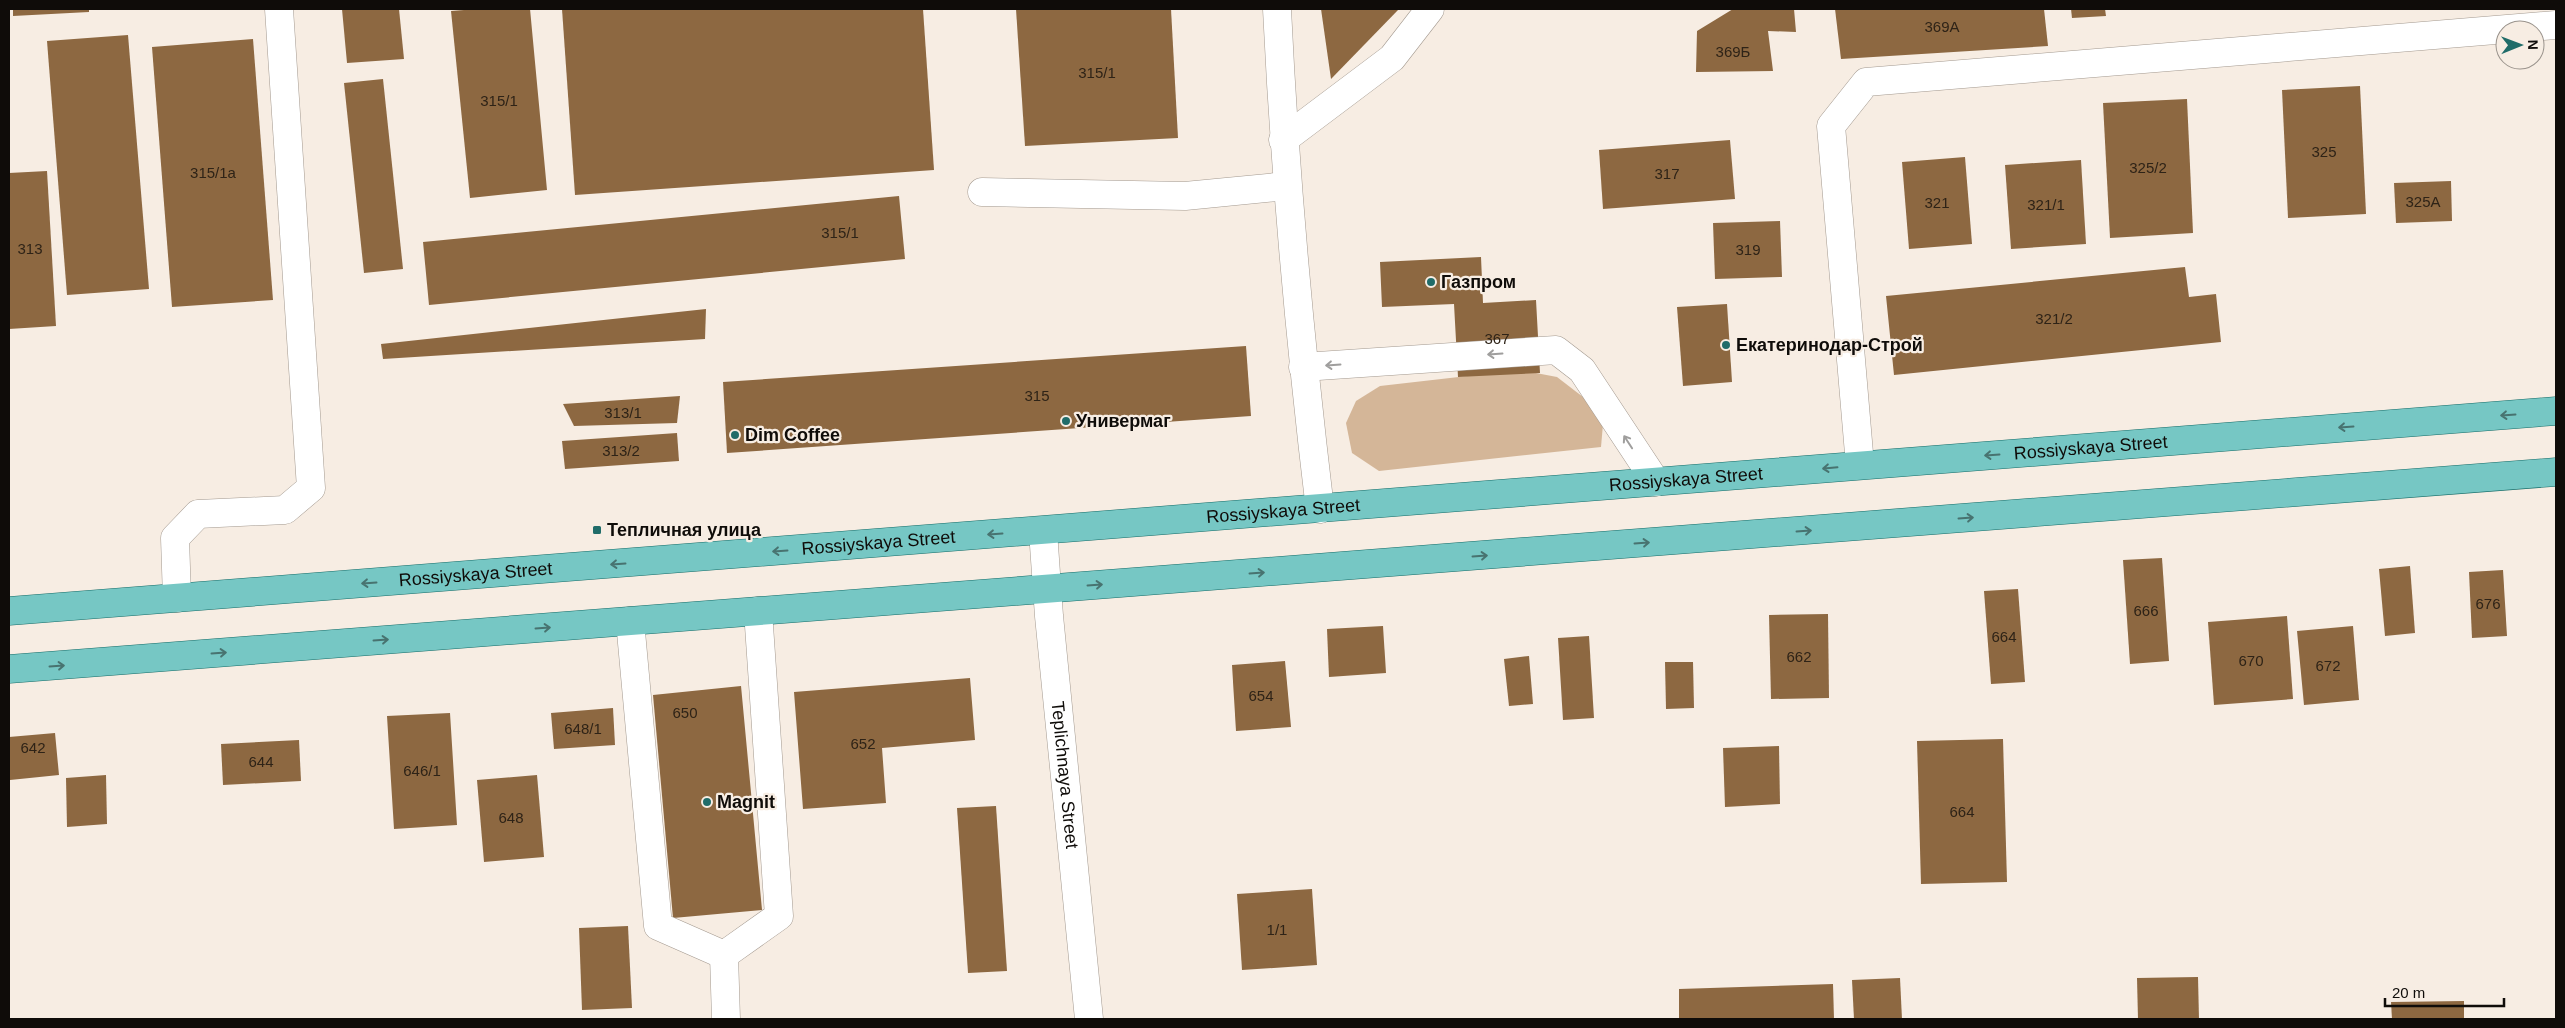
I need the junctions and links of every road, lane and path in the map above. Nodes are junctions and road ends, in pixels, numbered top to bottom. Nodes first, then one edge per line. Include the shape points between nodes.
1 (279, 9) edge
2 (1277, 9) edge
3 (1430, 9) edge
4 (2556, 25) edge
5 (1283, 140) junction
6 (1287, 186) junction
7 (982, 192) dead end
8 (1304, 367) junction
9 (2556, 411) edge
10 (1860, 465) junction
11 (2556, 472) edge
12 (1656, 482) junction
13 (1320, 509) junction
14 (1043, 531) junction
15 (1046, 589) junction
16 (177, 598) junction
17 (9, 611) edge
18 (758, 611) junction
19 (630, 621) junction
20 (9, 669) edge
21 (724, 955) junction
22 (726, 1019) edge
23 (1089, 1019) edge

1 - 16 street via 311,488 285,510 198,514 175,538
2 - 5 street
3 - 5 street via 1392,58
4 - 10 street via 1866,82 1831,126
5 - 6 street
6 - 7 street via 1185,196
6 - 8 street
12 -> 8 street via 1582,370 1556,350
8 - 13 street
9 -> 10 main road, Rossiyskaya Street
10 -> 12 main road, Rossiyskaya Street
15 -> 11 main road
12 - 13 main road, Rossiyskaya Street
13 - 14 main road, Rossiyskaya Street
14 - 15 street, Teplichnaya Street
14 -> 16 main road, Rossiyskaya Street
15 - 18 main road
15 - 23 street, Teplichnaya Street
16 - 17 main road, Rossiyskaya Street
18 - 19 main road
18 - 21 street via 779,916
20 -> 19 main road
19 - 21 street via 658,926
21 - 22 street

